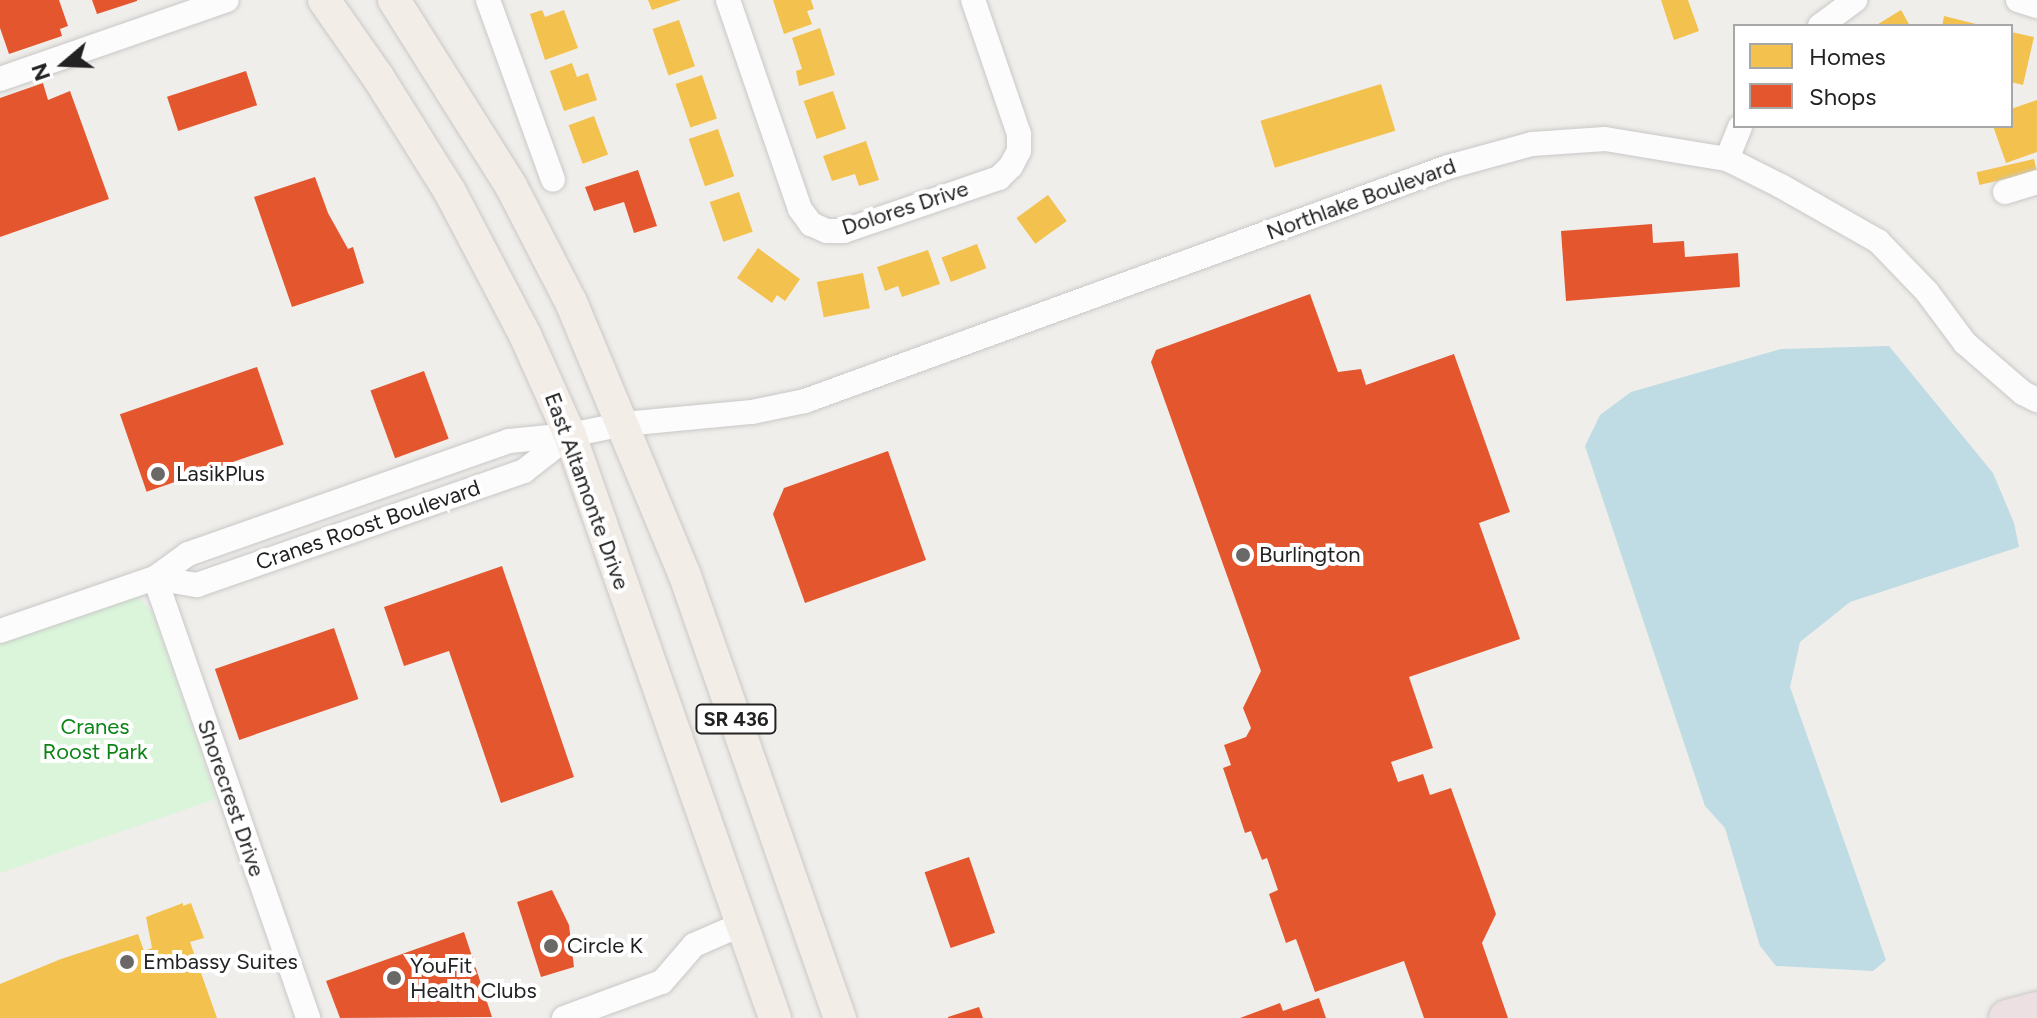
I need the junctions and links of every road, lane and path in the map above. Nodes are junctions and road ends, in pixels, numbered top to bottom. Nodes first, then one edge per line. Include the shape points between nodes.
1 (227, 0) edge
2 (324, 0) edge
3 (394, 0) edge
4 (488, 0) edge
5 (728, 0) edge
6 (973, 0) edge
7 (1855, 0) edge
8 (2018, 0) edge
9 (2037, 6) edge
10 (1823, 24) edge
11 (0, 79) edge
12 (1739, 128) edge
13 (1727, 159) junction
14 (553, 180) dead end
15 (2037, 182) edge
16 (2005, 192) dead end
17 (2037, 400) edge
18 (624, 424) junction
19 (570, 435) junction
20 (155, 578) junction
21 (0, 631) edge
22 (742, 924) junction
23 (2037, 1010) edge
24 (308, 1018) edge
25 (564, 1018) edge
26 (775, 1018) edge
27 (840, 1018) edge
28 (2007, 1018) edge

1 - 11 street
2 - 19 main road, East Altamonte Drive / SR 436 via 449,190
3 - 18 main road, SR 436 via 511,186 571,302
4 - 14 street
5 - 6 street, Dolores Drive via 800,209 811,224 827,231 844,231 999,178 1011,166 1019,151 1019,134
7 - 10 street
8 - 9 street
12 - 13 street
13 - 17 street, Northlake Boulevard via 1878,241 1927,292 1965,343
13 - 18 street, Northlake Boulevard via 1605,139 1532,144 1448,167 805,401 752,412
15 - 16 street
18 - 19 street, Cranes Roost Boulevard
18 - 27 main road, SR 436 via 684,573
19 - 20 street, Cranes Roost Boulevard via 509,441 188,554
19 - 20 street, Cranes Roost Boulevard via 524,471 197,585
19 - 22 main road, East Altamonte Drive / SR 436
20 - 21 street, Cranes Roost Boulevard
20 - 24 street, Shorecrest Drive
22 - 25 street via 694,945 662,982
22 - 26 main road, East Altamonte Drive / SR 436
23 - 28 highway

